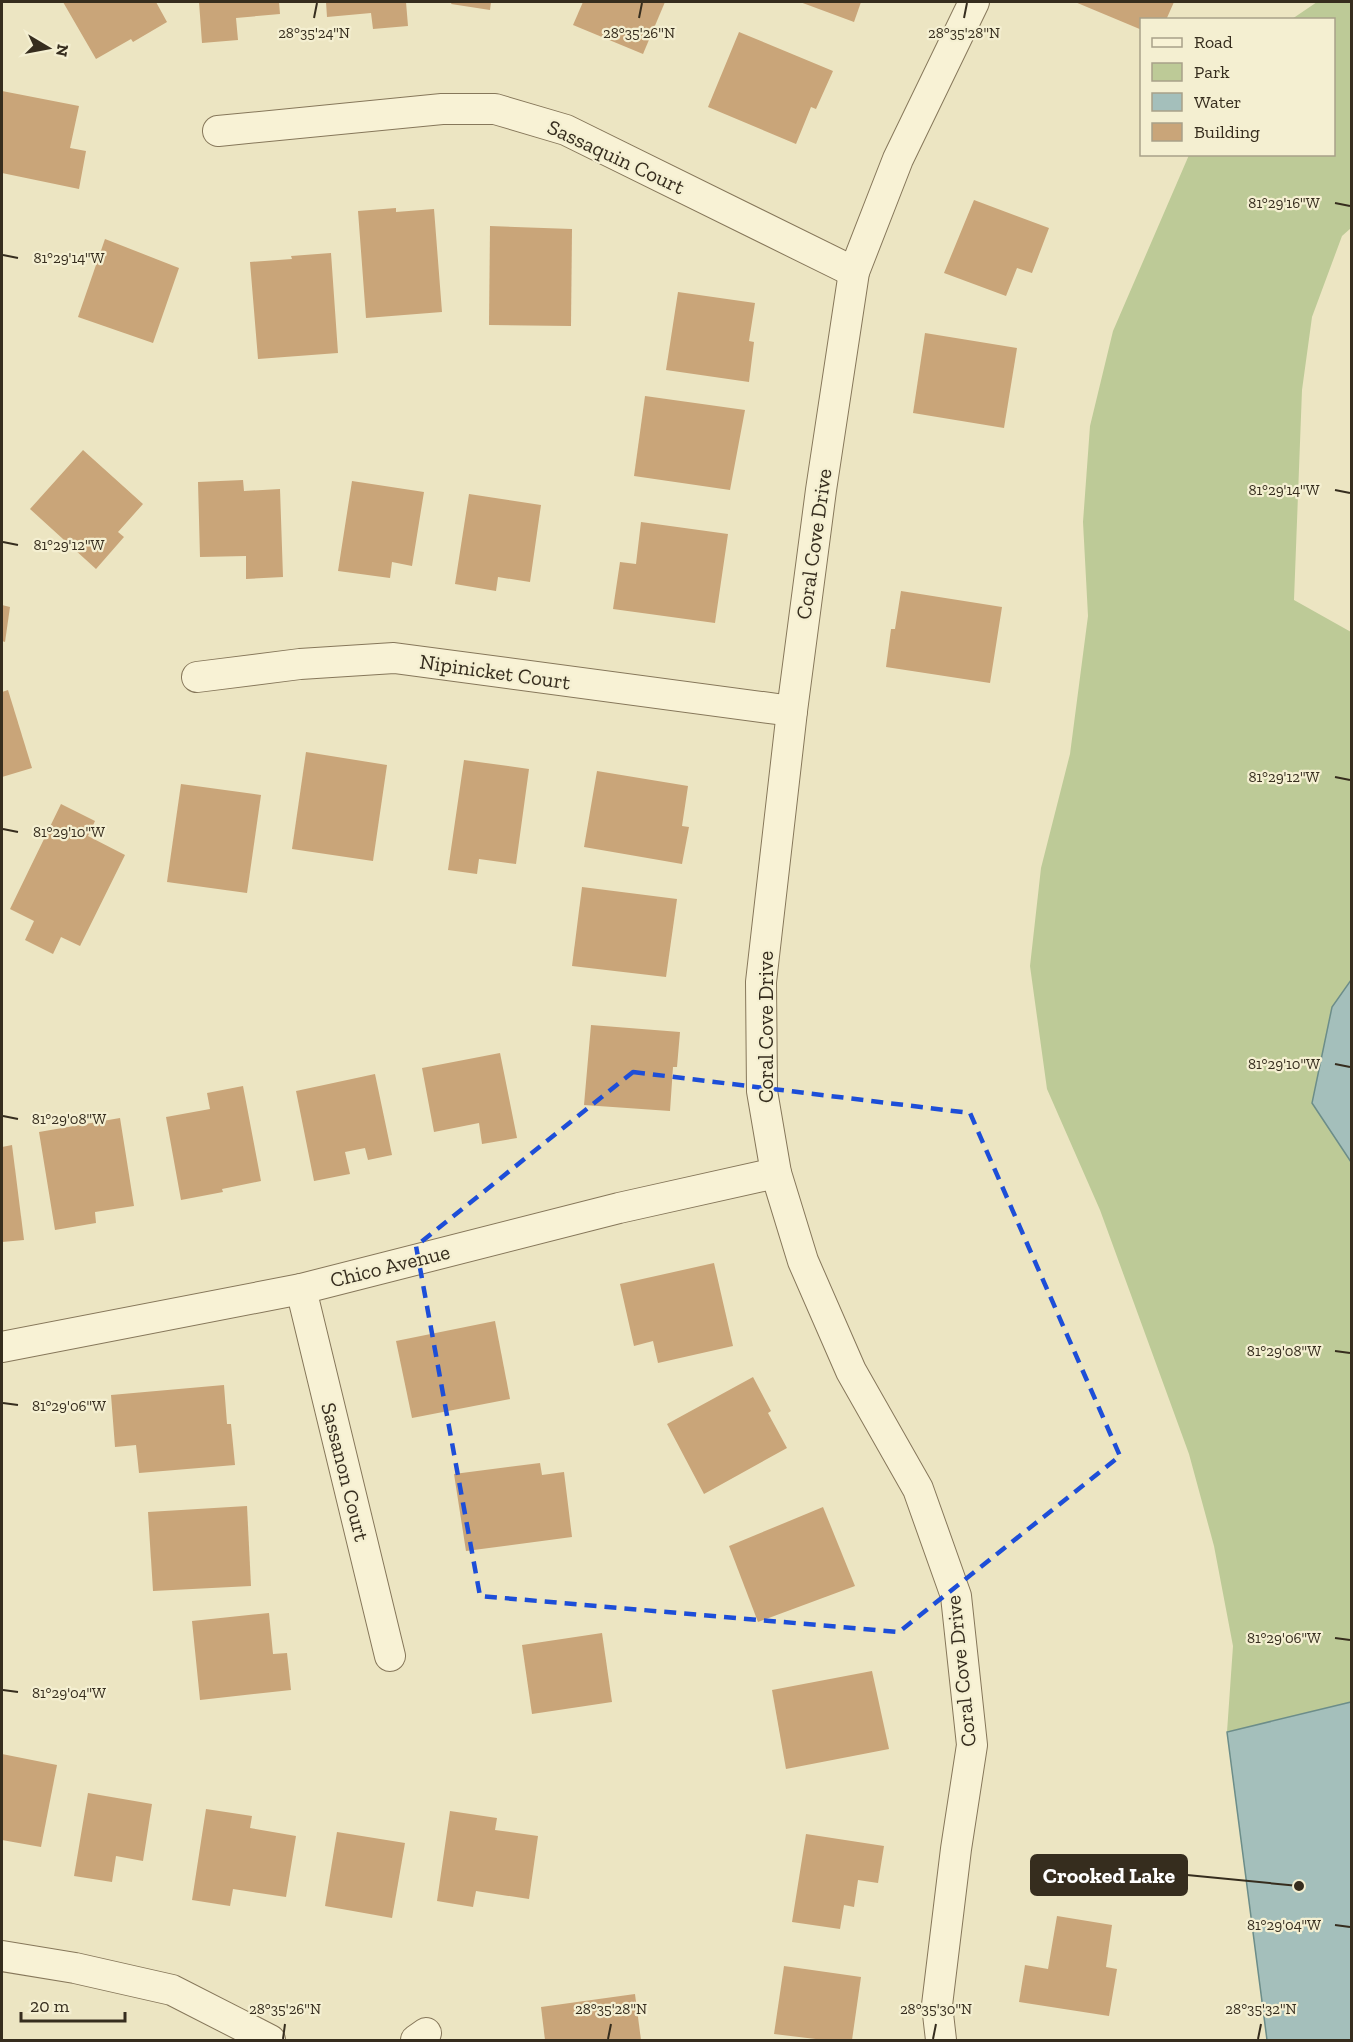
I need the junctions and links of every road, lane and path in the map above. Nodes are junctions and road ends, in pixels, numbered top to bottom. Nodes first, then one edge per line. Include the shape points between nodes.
1 (974, 2) edge
2 (218, 131) dead end
3 (854, 272) junction
4 (197, 677) dead end
5 (792, 711) junction
6 (776, 1173) junction
7 (301, 1289) junction
8 (2, 1347) edge
9 (390, 1656) dead end
10 (2, 1956) edge
11 (270, 2040) edge
12 (941, 2040) edge

1 - 3 street, Coral Cove Drive via 898,159
2 - 3 street, Sassaquin Court via 442,109 495,109 566,130
3 - 5 street, Coral Cove Drive
4 - 5 street, Nipinicket Court via 300,664 394,658
5 - 6 street, Coral Cove Drive via 761,982 762,1091
6 - 7 street, Chico Avenue via 619,1208
6 - 12 street, Coral Cove Drive via 803,1261 851,1371 918,1489 956,1596 972,1745 937,2005
7 - 8 street, Chico Avenue
7 - 9 street, Sassanon Court
10 - 11 street via 172,1990

